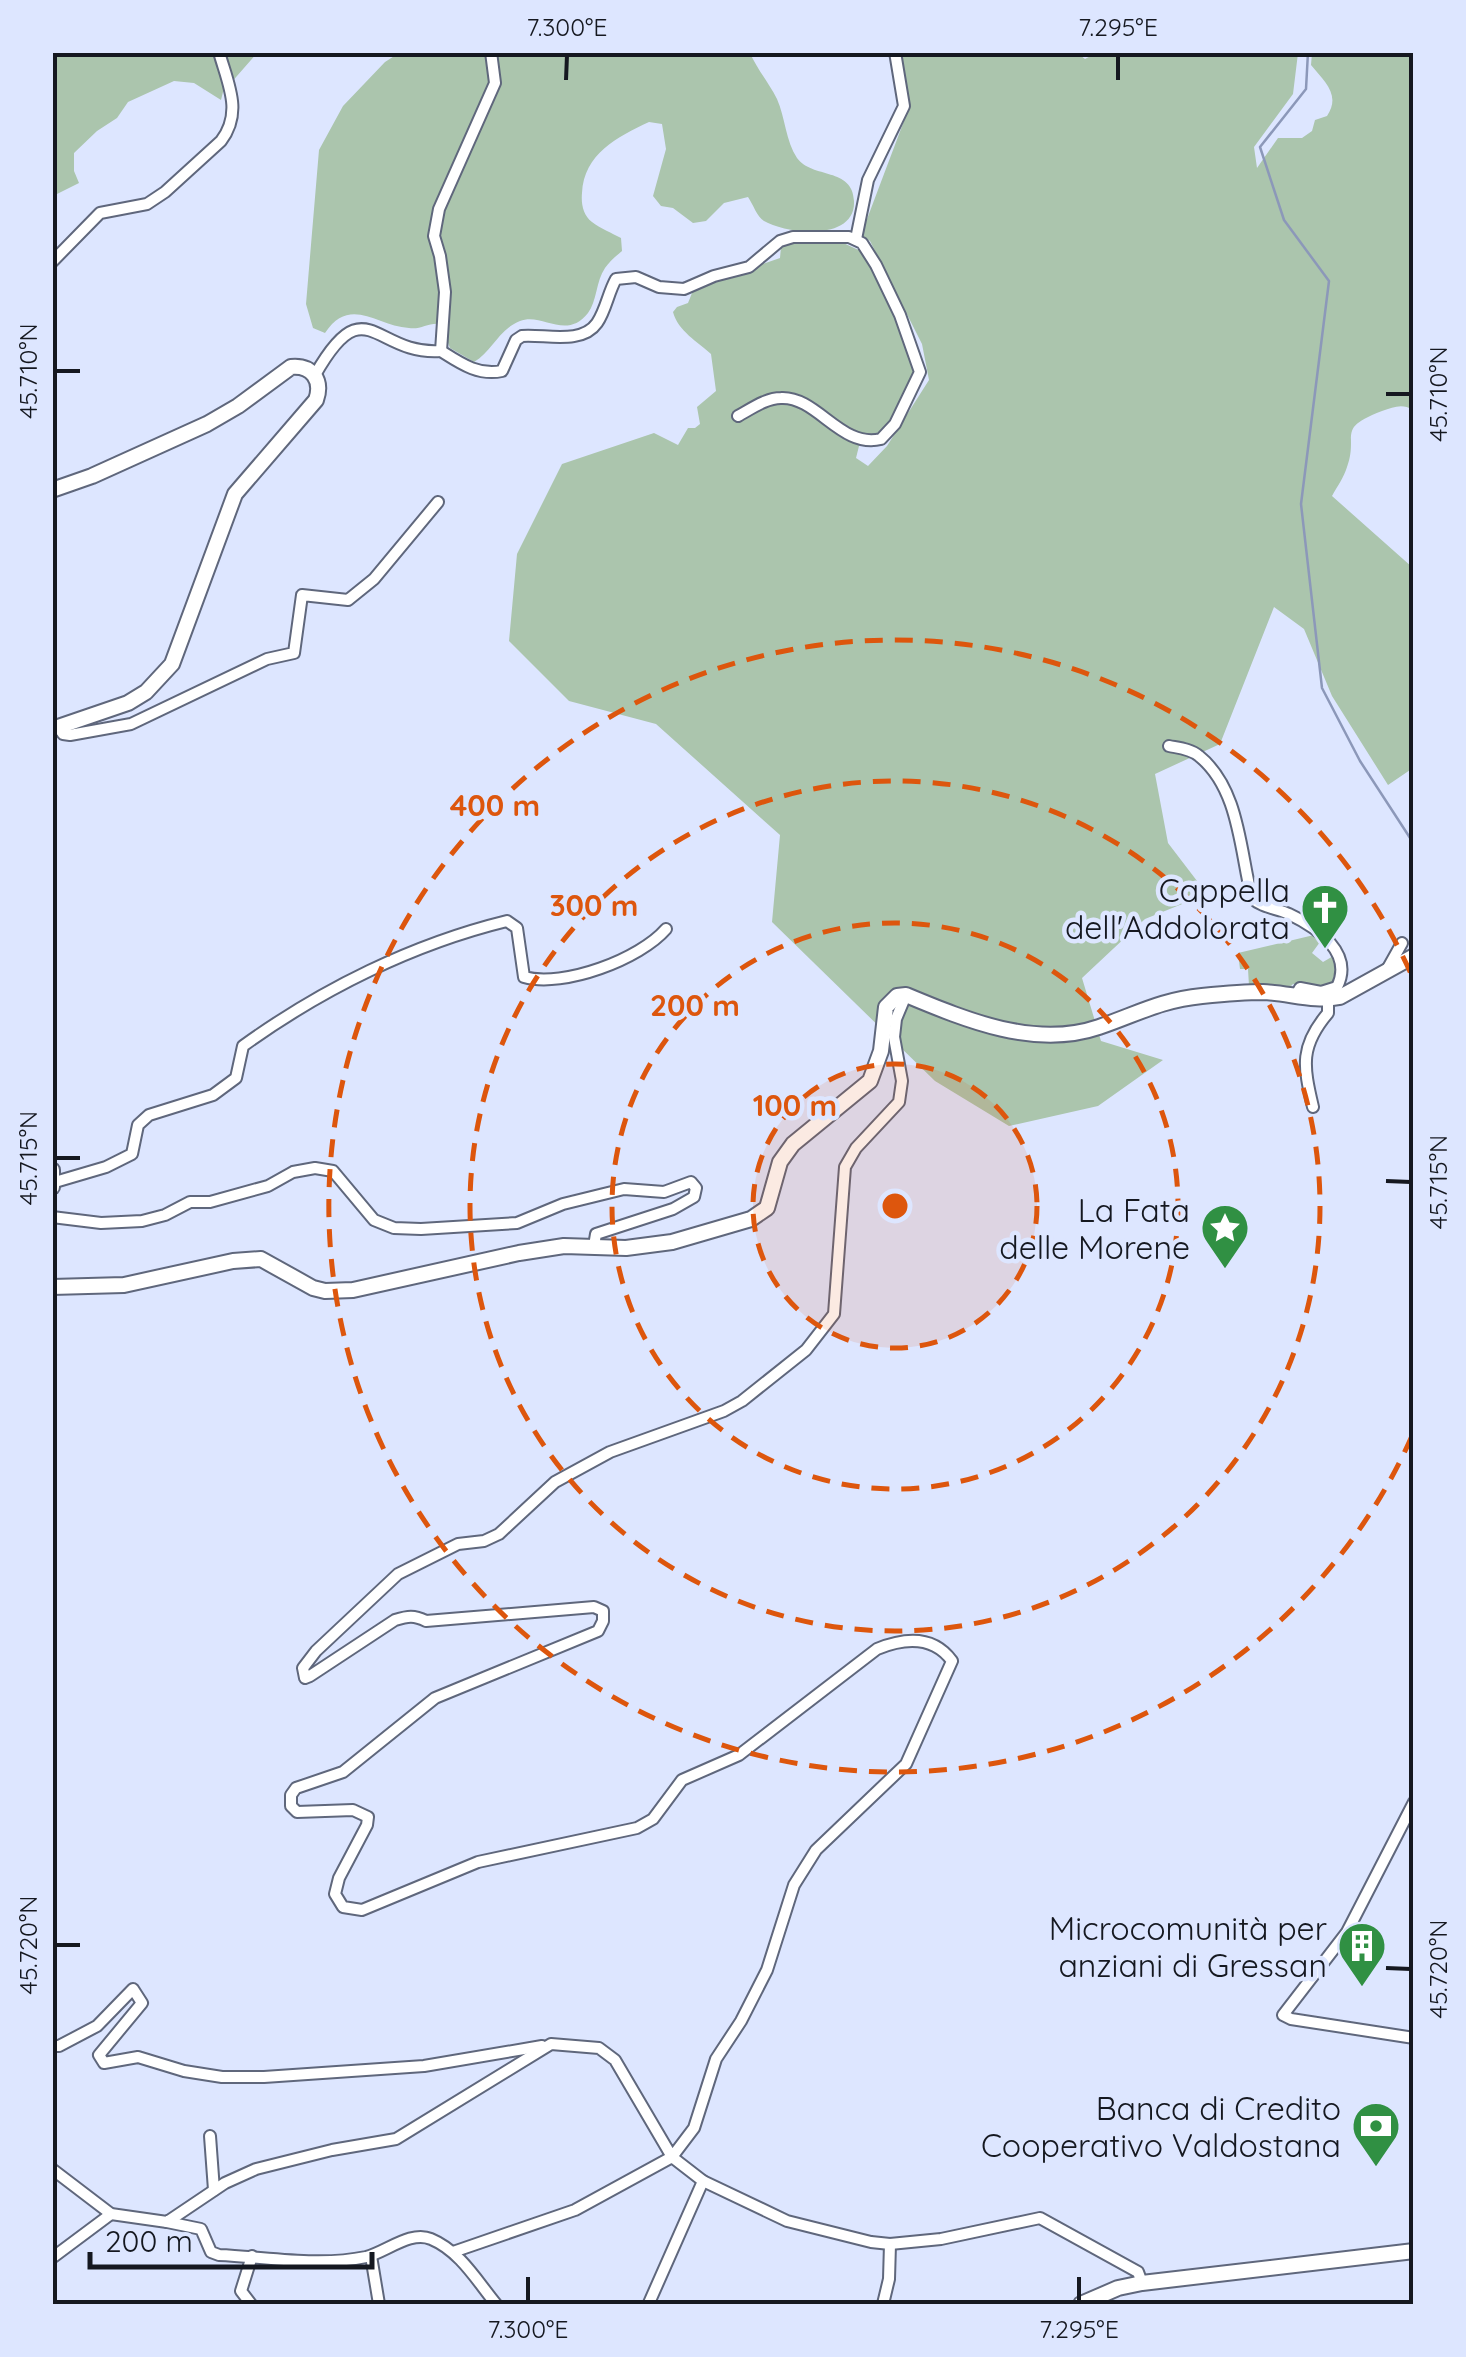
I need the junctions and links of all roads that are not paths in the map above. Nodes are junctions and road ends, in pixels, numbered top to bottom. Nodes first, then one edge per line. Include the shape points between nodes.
1 (219, 52) edge
2 (490, 52) edge
3 (896, 52) edge
4 (856, 239) junction
5 (52, 262) edge
6 (441, 351) junction
7 (315, 375) junction
8 (738, 416) dead end
9 (52, 490) edge
10 (438, 502) dead end
11 (55, 727) edge
12 (1169, 746) dead end
13 (666, 929) dead end
14 (1402, 943) dead end
15 (1414, 956) edge
16 (1388, 968) junction
17 (1296, 994) junction
18 (906, 995) junction
19 (1328, 1000) junction
20 (1314, 1106) dead end
21 (53, 1180) edge
22 (52, 1217) edge
23 (594, 1246) junction
24 (52, 1287) edge
25 (1414, 1802) edge
26 (1414, 2038) edge
27 (551, 2044) junction
28 (52, 2046) edge
29 (210, 2136) dead end
30 (672, 2156) junction
31 (52, 2169) edge
32 (703, 2180) junction
33 (214, 2190) junction
34 (110, 2214) junction
35 (167, 2222) junction
36 (890, 2244) junction
37 (1414, 2250) edge
38 (453, 2252) junction
39 (252, 2256) junction
40 (371, 2256) junction
41 (52, 2258) edge
42 (1142, 2283) junction
43 (649, 2303) edge
44 (251, 2304) edge
45 (379, 2304) edge
46 (496, 2304) edge
47 (882, 2304) edge
48 (1080, 2304) edge

1 - 5 street via 235,104 221,141 147,204 100,213
2 - 6 street via 496,83 439,209 434,236 444,292
3 - 4 street via 904,106 868,180
4 - 6 street via 793,237 749,266 684,290 616,279 588,333 522,336 502,371 479,372
4 - 8 street via 876,265 920,372 895,424 881,439 862,441 780,398
6 - 7 street via 422,352 359,327 345,333
7 - 9 street via 291,367 207,424
7 - 11 street via 316,400 236,494 172,664 128,704
10 - 11 street via 348,600 302,595 294,654 130,724 70,736
12 - 17 street via 1200,756 1218,780 1242,838 1252,898 1304,922 1339,953 1337,987 1300,988
13 - 21 street via 653,944 570,978 524,977 516,928 507,921 419,948 277,1021 243,1046 236,1078 138,1125 132,1154
14 - 16 street
15 - 16 street
16 - 19 street
17 - 18 street via 1171,999 1095,1029 1048,1036 956,1016
17 - 19 street
18 - 23 street via 886,1007 870,1082 793,1144 780,1162 767,1208 672,1242
18 - 30 street via 894,1037 899,1102 845,1167 834,1314 827,1327 724,1412 586,1462 499,1534 458,1544 398,1574 303,1668 305,1678 310,1676 404,1617 603,1611 598,1631 435,1698 343,1772 296,1788 291,1806 297,1812 353,1810 368,1817 335,1894 342,1908 362,1910 478,1862 637,1828 654,1818 682,1780 738,1755 877,1648 919,1640 946,1652 952,1661 906,1764 816,1850 794,1885 767,1970 716,2059 694,2128
19 - 20 street via 1328,1013 1308,1044 1305,1067
22 - 23 street via 142,1221 316,1168 333,1171 374,1220 421,1230 517,1223 624,1190 664,1192 691,1182 696,1188 694,1197 673,1209 596,1234
23 - 24 street via 519,1252 352,1290 313,1288 261,1259 124,1285
25 - 26 street via 1347,1932 1283,2015
27 - 28 street via 424,2066 264,2077 222,2077 138,2057 104,2063 99,2054 142,2002 133,1988 97,2026
27 - 30 street via 599,2048 615,2060
27 - 33 street via 396,2139 256,2169
29 - 33 street
30 - 32 street
30 - 38 street via 575,2210
31 - 34 street
32 - 36 street via 787,2221
32 - 43 street
33 - 35 street
34 - 35 street
34 - 41 street
35 - 39 street via 201,2229 211,2252
36 - 42 street via 1040,2218 1138,2272
36 - 47 street
37 - 42 street
38 - 40 street via 418,2236
38 - 46 street
39 - 40 street via 337,2262
39 - 44 street via 241,2291
40 - 45 street
42 - 48 street

